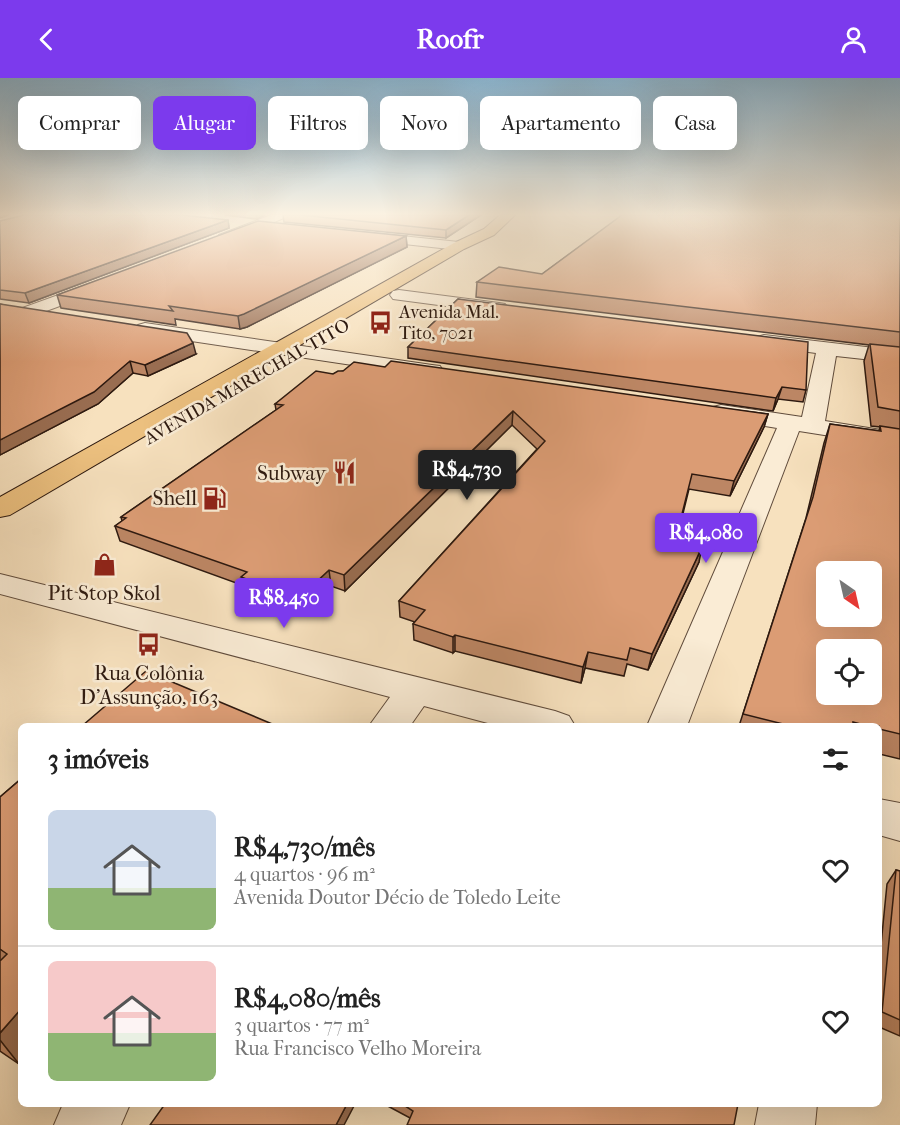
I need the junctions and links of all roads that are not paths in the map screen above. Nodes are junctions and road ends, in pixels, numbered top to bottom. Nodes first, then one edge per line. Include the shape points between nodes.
1 (436, 264) edge
2 (444, 264) edge
3 (421, 275) junction
4 (118, 278) edge
5 (399, 295) junction
6 (0, 306) edge
7 (32, 310) junction
8 (518, 310) edge
9 (67, 316) edge
10 (0, 322) edge
11 (124, 326) edge
12 (744, 339) edge
13 (827, 349) junction
14 (291, 351) junction
15 (900, 357) edge
16 (452, 374) edge
17 (698, 408) edge
18 (801, 423) junction
19 (900, 440) edge
20 (0, 509) edge
21 (0, 529) edge
22 (0, 584) edge
23 (416, 690) junction
24 (391, 723) edge
25 (543, 723) edge
26 (668, 723) edge
27 (882, 818) edge
28 (900, 822) edge
29 (99, 1107) edge
30 (788, 1107) edge
31 (84, 1125) edge
32 (785, 1125) edge

1 - 3 main road, AVENIDA MARECHAL TITO
2 - 3 main road, AVENIDA MARECHAL TITO
3 - 5 main road, AVENIDA MARECHAL TITO
3 - 14 main road, AVENIDA MARECHAL TITO
4 - 7 street
5 - 8 street
5 - 14 main road, AVENIDA MARECHAL TITO
6 - 7 street
7 - 9 street
7 - 10 street
11 - 14 street
12 - 13 street
13 - 15 street
13 - 18 street
14 - 16 street
14 - 20 main road, AVENIDA MARECHAL TITO
14 - 21 main road, AVENIDA MARECHAL TITO
17 - 18 street
18 - 19 street
18 - 26 street
22 - 23 street
23 - 24 street
23 - 25 street
27 - 28 street
29 - 31 street
30 - 32 street

